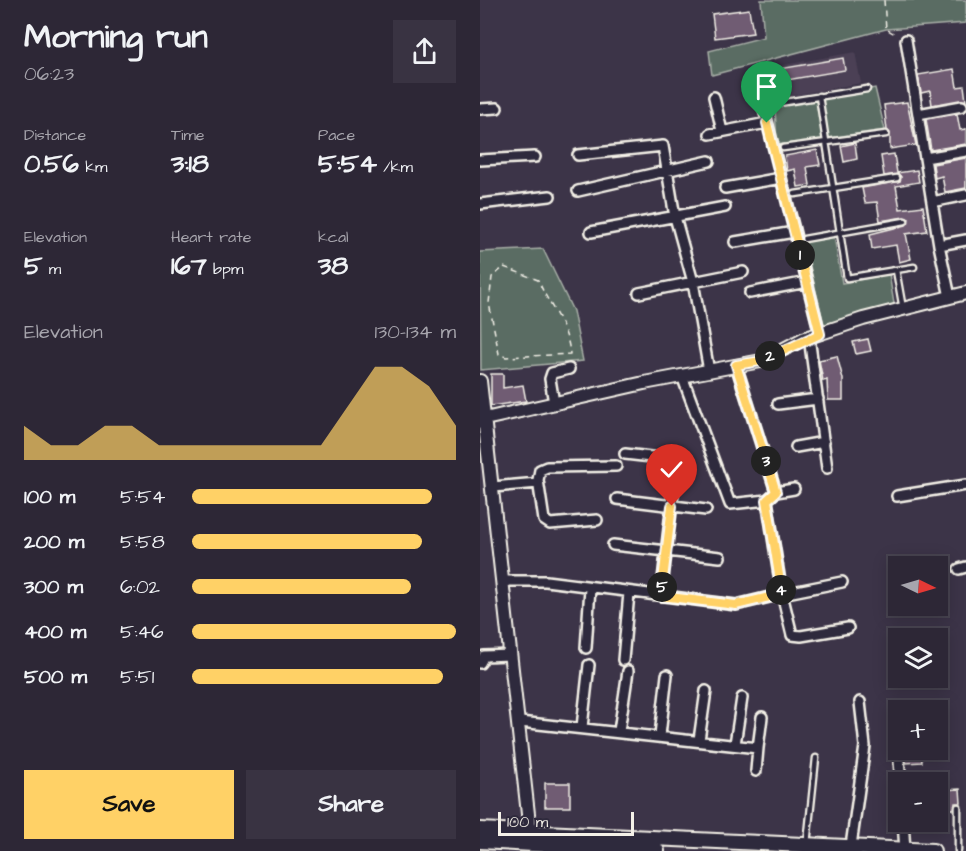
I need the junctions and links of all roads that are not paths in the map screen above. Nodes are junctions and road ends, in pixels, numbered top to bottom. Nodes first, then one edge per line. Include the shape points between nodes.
1 (906, 40) road end
2 (867, 89) dead end
3 (760, 93) dead end
4 (819, 96) junction
5 (714, 97) dead end
6 (773, 104) dead end
7 (962, 106) dead end
8 (497, 108) dead end
9 (480, 109) edge
10 (918, 114) junction
11 (767, 123) junction
12 (722, 131) junction
13 (710, 134) dead end
14 (886, 134) dead end
15 (827, 142) junction
16 (783, 148) dead end
17 (966, 151) edge
18 (578, 155) dead end
19 (535, 157) dead end
20 (925, 158) junction
21 (480, 160) edge
22 (709, 161) dead end
23 (668, 171) junction
24 (781, 177) junction
25 (897, 178) dead end
26 (725, 188) dead end
27 (834, 188) junction
28 (578, 191) dead end
29 (795, 194) dead end
30 (966, 195) edge
31 (550, 196) dead end
32 (932, 202) junction
33 (480, 204) edge
34 (725, 207) dead end
35 (675, 217) junction
36 (905, 221) dead end
37 (591, 232) dead end
38 (794, 232) junction
39 (840, 232) junction
40 (804, 239) dead end
41 (966, 240) edge
42 (735, 242) dead end
43 (939, 245) junction
44 (914, 267) dead end
45 (896, 270) junction
46 (743, 272) dead end
47 (693, 282) junction
48 (807, 282) junction
49 (639, 293) dead end
50 (750, 293) dead end
51 (965, 296) edge
52 (950, 297) junction
53 (903, 309) junction
54 (814, 336) junction
55 (736, 365) junction
56 (569, 369) dead end
57 (709, 370) junction
58 (682, 376) junction
59 (480, 381) edge
60 (818, 399) junction
61 (554, 403) junction
62 (778, 404) dead end
63 (485, 420) junction
64 (824, 442) junction
65 (796, 447) dead end
66 (626, 454) dead end
67 (616, 466) dead end
68 (827, 468) dead end
69 (538, 483) junction
70 (966, 484) edge
71 (493, 487) junction
72 (794, 489) dead end
73 (776, 492) junction
74 (897, 496) dead end
75 (617, 499) dead end
76 (767, 500) junction
77 (672, 506) junction
78 (706, 510) dead end
79 (597, 520) dead end
80 (613, 545) dead end
81 (666, 551) junction
82 (720, 557) dead end
83 (503, 581) junction
84 (842, 582) dead end
85 (590, 588) junction
86 (630, 593) junction
87 (782, 594) junction
88 (661, 596) junction
89 (848, 628) dead end
90 (586, 648) dead end
91 (511, 655) junction
92 (623, 660) dead end
93 (480, 663) edge
94 (590, 665) dead end
95 (628, 671) dead end
96 (667, 675) dead end
97 (706, 691) dead end
98 (742, 698) dead end
99 (860, 702) dead end
100 (762, 717) dead end
101 (520, 722) junction
102 (582, 727) junction
103 (619, 731) junction
104 (660, 735) junction
105 (699, 740) junction
106 (735, 744) junction
107 (758, 748) junction
108 (816, 758) dead end
109 (756, 771) dead end
110 (958, 807) dead end
111 (480, 830) edge
112 (904, 832) edge
113 (532, 839) junction
114 (480, 841) edge
115 (807, 847) edge
116 (856, 848) edge
117 (905, 850) edge
118 (657, 851) edge
119 (933, 851) edge
120 (958, 851) edge

1 - 10 street
2 - 4 lane
3 - 11 street
4 - 6 lane
4 - 15 lane
5 - 12 street
7 - 10 street
8 - 9 street
10 - 20 street
11 - 12 street
11 - 24 street
12 - 13 street
14 - 15 lane
15 - 16 lane
15 - 27 lane
17 - 20 street
18 - 23 street via 663,146
19 - 21 street
20 - 32 street
22 - 23 street
23 - 28 street
23 - 35 street
24 - 26 street
24 - 38 street
25 - 27 lane
27 - 29 lane
27 - 39 lane
30 - 32 street
31 - 33 street
32 - 43 street
34 - 35 street
35 - 37 street
35 - 47 street
36 - 39 lane
38 - 42 street
38 - 48 street
39 - 40 lane
39 - 45 lane via 847,278
41 - 43 street
43 - 52 street
44 - 45 lane
45 - 53 lane
46 - 47 street
47 - 49 street
47 - 57 street
48 - 50 street
48 - 54 street
51 - 52 street
52 - 53 street
53 - 54 street
54 - 55 street via 761,361
54 - 60 street
55 - 57 street
55 - 73 street
56 - 61 street via 552,373
57 - 58 street
58 - 61 street
58 - 76 street via 730,504
59 - 63 street
60 - 62 street
60 - 64 street
61 - 63 street
63 - 71 street
64 - 65 street
64 - 68 street
66 - 77 street via 677,460
67 - 69 street via 543,468
69 - 71 street
69 - 79 street via 546,522
70 - 74 street
71 - 83 street
72 - 73 street
73 - 76 street
75 - 77 street
76 - 87 street
77 - 78 street
77 - 81 street
80 - 81 street
81 - 82 street
81 - 88 street
83 - 85 street via 546,581
83 - 91 street
84 - 87 street
85 - 86 street
85 - 90 street
86 - 88 street
86 - 92 street
87 - 88 street via 736,605
87 - 89 street via 792,635
91 - 93 street via 484,656
91 - 101 street
94 - 102 street
95 - 103 street
96 - 104 street
97 - 105 street
98 - 106 street
99 - 116 street via 865,746
100 - 107 street
101 - 102 street
101 - 113 street
102 - 103 street
103 - 104 street
104 - 105 street
105 - 106 street
106 - 107 street
107 - 109 street
108 - 115 lane
110 - 120 lane
111 - 113 main road
112 - 117 street
113 - 114 main road
113 - 115 main road
113 - 118 main road
115 - 116 main road
116 - 117 main road
117 - 119 main road

